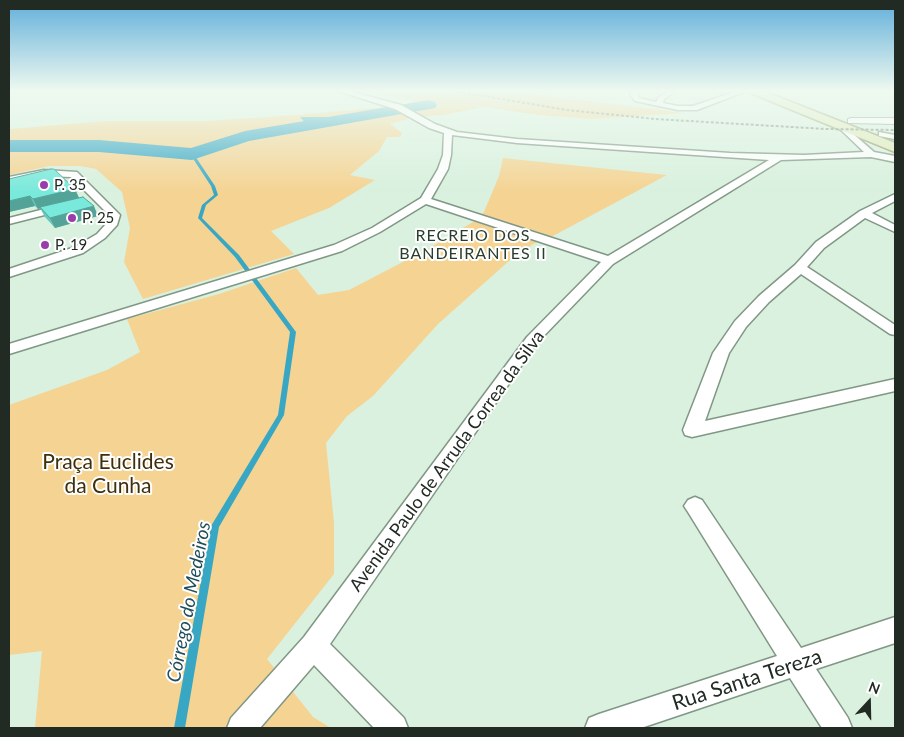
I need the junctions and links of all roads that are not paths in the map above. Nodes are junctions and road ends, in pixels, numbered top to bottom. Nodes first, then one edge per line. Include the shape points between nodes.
1 (429, 124) edge
2 (852, 124) joint
3 (853, 124) edge
4 (448, 132) junction
5 (895, 138) edge
6 (895, 148) edge
7 (871, 154) junction
8 (780, 158) junction
9 (895, 159) edge
10 (9, 180) edge
11 (895, 197) edge
12 (426, 200) junction
13 (71, 206) edge
14 (864, 213) junction
15 (9, 221) edge
16 (895, 228) edge
17 (609, 261) junction
18 (800, 268) junction
19 (9, 273) edge
20 (212, 286) joint
21 (895, 331) edge
22 (9, 349) edge
23 (895, 385) edge
24 (695, 506) dead end
25 (895, 630) edge
26 (313, 646) junction
27 (798, 664) junction
28 (242, 727) edge
29 (394, 728) edge
30 (599, 728) edge
31 (838, 728) edge

1 - 4 street
2 - 6 main road
2 - 7 street
3 - 5 main road
4 - 8 street via 517,141
4 - 12 street via 443,169
7 - 8 street
7 - 9 street
8 - 17 street, Avenida Paulo de Arruda Correa da Silva
10 - 19 street via 44,173 74,174 94,200 114,215 111,225 101,236 70,254
11 - 14 street
12 - 17 street
12 - 20 street via 338,248
13 - 15 street
14 - 16 street
14 - 18 street via 820,245
17 - 26 street, Avenida Paulo de Arruda Correa da Silva via 532,340
18 - 21 street
18 - 23 street via 740,324 721,353 692,430
20 - 22 street
24 - 27 street
25 - 27 street, Rua Santa Tereza
26 - 28 street, Avenida Paulo de Arruda Correa da Silva
26 - 29 street
27 - 30 street, Rua Santa Tereza
27 - 31 street

